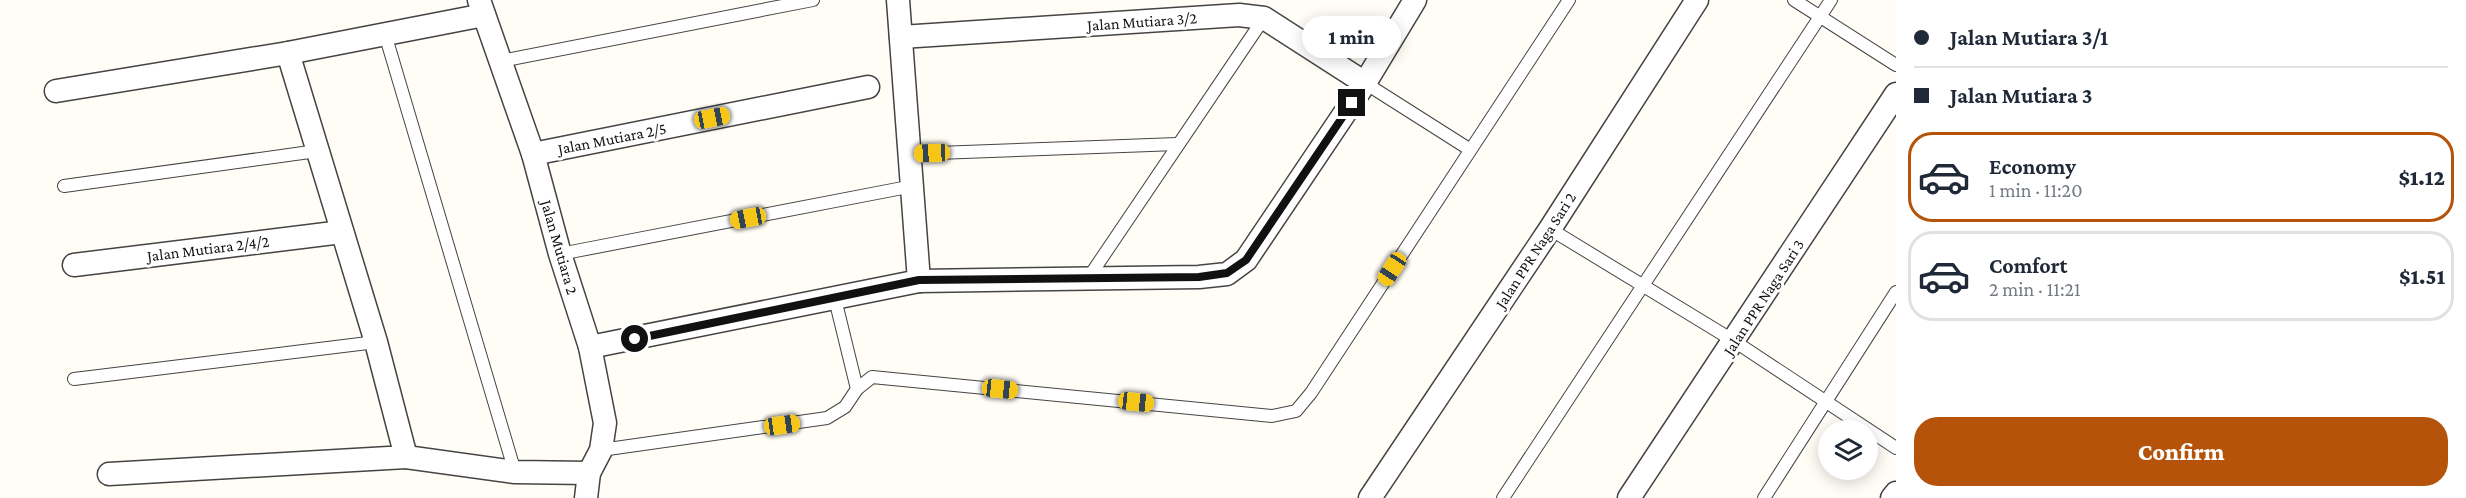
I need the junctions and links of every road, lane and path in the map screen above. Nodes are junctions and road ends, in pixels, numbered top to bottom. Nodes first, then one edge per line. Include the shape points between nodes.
1 (813, 0) edge
2 (898, 0) edge
3 (1415, 0) edge
4 (1569, 0) edge
5 (1697, 0) edge
6 (1794, 0) edge
7 (1831, 0) edge
8 (481, 8) edge
9 (1820, 17) junction
10 (1264, 18) junction
11 (386, 34) junction
12 (901, 37) junction
13 (288, 53) junction
14 (501, 61) junction
15 (1896, 65) edge
16 (1365, 83) junction
17 (868, 87) dead end
18 (56, 91) dead end
19 (1896, 94) edge
20 (1177, 144) junction
21 (1469, 149) junction
22 (317, 151) junction
23 (533, 154) junction
24 (910, 154) junction
25 (64, 186) dead end
26 (913, 186) junction
27 (1550, 229) junction
28 (342, 232) junction
29 (560, 254) junction
30 (74, 265) dead end
31 (1089, 277) junction
32 (919, 280) junction
33 (1642, 286) junction
34 (1896, 292) edge
35 (835, 299) junction
36 (1734, 341) junction
37 (376, 342) junction
38 (590, 348) junction
39 (75, 379) dead end
40 (857, 389) junction
41 (1825, 402) junction
42 (1896, 448) edge
43 (602, 450) junction
44 (406, 457) junction
45 (514, 472) junction
46 (589, 473) junction
47 (109, 474) dead end
48 (1896, 493) edge
49 (586, 498) edge
50 (1370, 498) edge
51 (1503, 498) edge
52 (1629, 498) edge
53 (1764, 498) edge
54 (1892, 498) edge

1 - 14 lane
2 - 12 street
3 - 16 street
4 - 21 lane
5 - 27 street, Jalan PPR Naga Sari 2
6 - 9 lane
7 - 9 lane
8 - 11 street
8 - 14 street, Jalan Mutiara 2
9 - 15 lane
9 - 33 lane
10 - 12 street, Jalan Mutiara 3/2 via 1239,15
10 - 16 street, Jalan Mutiara 3/2
10 - 20 lane
11 - 13 street
11 - 45 lane
12 - 24 street
13 - 18 street
13 - 22 street
14 - 23 street, Jalan Mutiara 2
16 - 21 lane
16 - 31 street via 1246,260 1227,273 1199,277
17 - 23 street, Jalan Mutiara 2/5
19 - 36 street, Jalan PPR Naga Sari 3
20 - 24 lane
20 - 31 lane
21 - 40 lane via 1296,411 1272,416 886,377 872,377
22 - 25 lane
22 - 28 street
23 - 29 street, Jalan Mutiara 2
24 - 26 street
26 - 29 lane
26 - 32 street
27 - 33 lane
27 - 50 street, Jalan PPR Naga Sari 2
28 - 30 street, Jalan Mutiara 2/4/2
28 - 37 street
29 - 38 street, Jalan Mutiara 2
31 - 32 street
32 - 35 street
33 - 36 lane
33 - 51 lane
34 - 41 lane
35 - 38 street
35 - 40 lane
36 - 41 lane
36 - 52 street, Jalan PPR Naga Sari 3
37 - 39 lane
37 - 44 street
38 - 43 street, Jalan Mutiara 2 via 605,423
40 - 43 lane via 845,407 827,418
41 - 42 lane
41 - 53 lane
43 - 46 street, Jalan Mutiara 2
44 - 45 street
44 - 47 street
45 - 46 street
46 - 49 street, Jalan Mutiara 2
48 - 54 street

